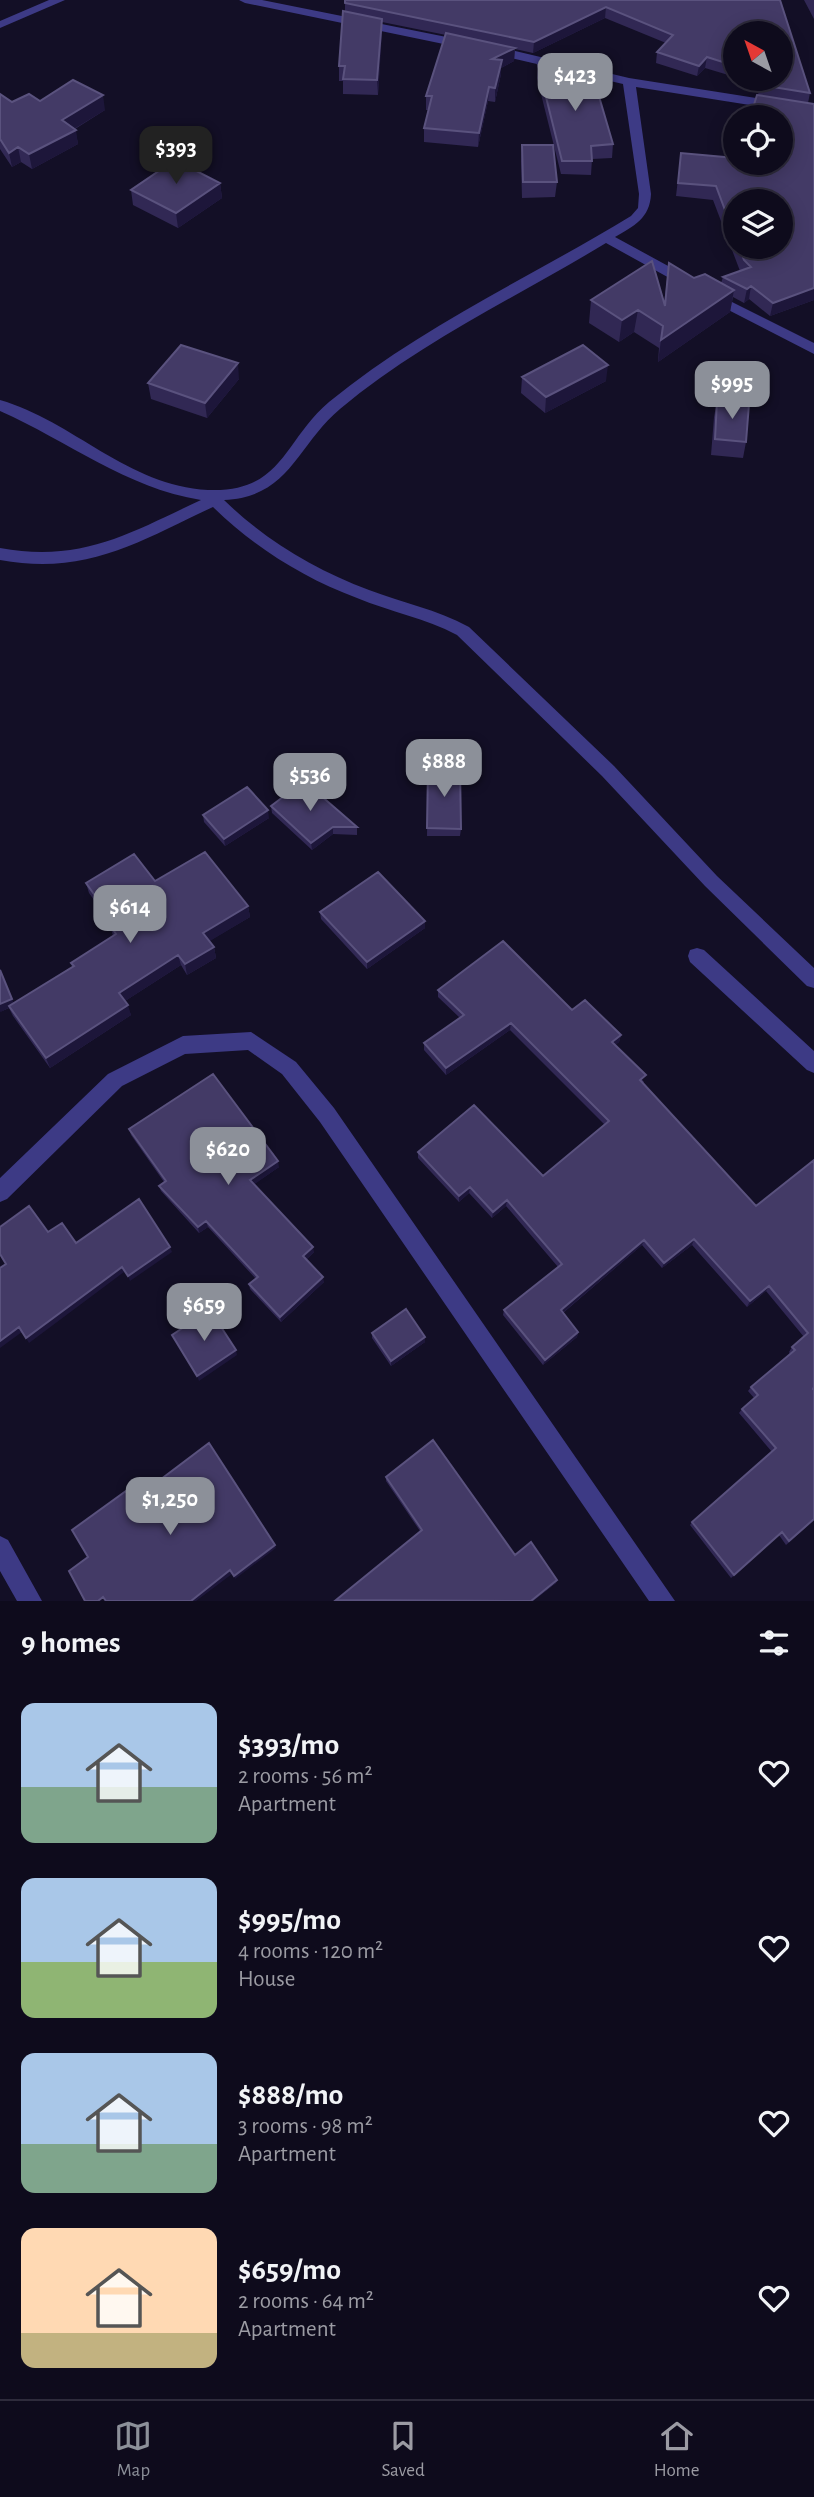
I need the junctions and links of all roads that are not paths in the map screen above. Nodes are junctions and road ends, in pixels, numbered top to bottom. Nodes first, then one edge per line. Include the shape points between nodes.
1 (59, 0) edge
2 (245, 0) edge
3 (0, 25) edge
4 (629, 82) junction
5 (814, 111) edge
6 (606, 238) junction
7 (814, 349) edge
8 (0, 405) edge
9 (212, 497) junction
10 (0, 554) edge
11 (697, 956) dead end
12 (814, 980) edge
13 (814, 1064) edge
14 (0, 1192) edge
15 (0, 1548) edge
16 (30, 1601) edge
17 (663, 1601) edge

1 - 3 street
2 - 4 street
4 - 5 street
4 - 6 street via 644,208 636,219
6 - 7 street
6 - 9 street via 454,326 332,408 274,479 249,491
8 - 9 street via 142,479 173,491
9 - 10 street via 131,537 75,557 34,560
9 - 12 street via 256,538 306,567 342,586 435,616 463,631
11 - 13 street
14 - 17 street via 115,1080 183,1045 251,1041 289,1068 327,1115
15 - 16 street

